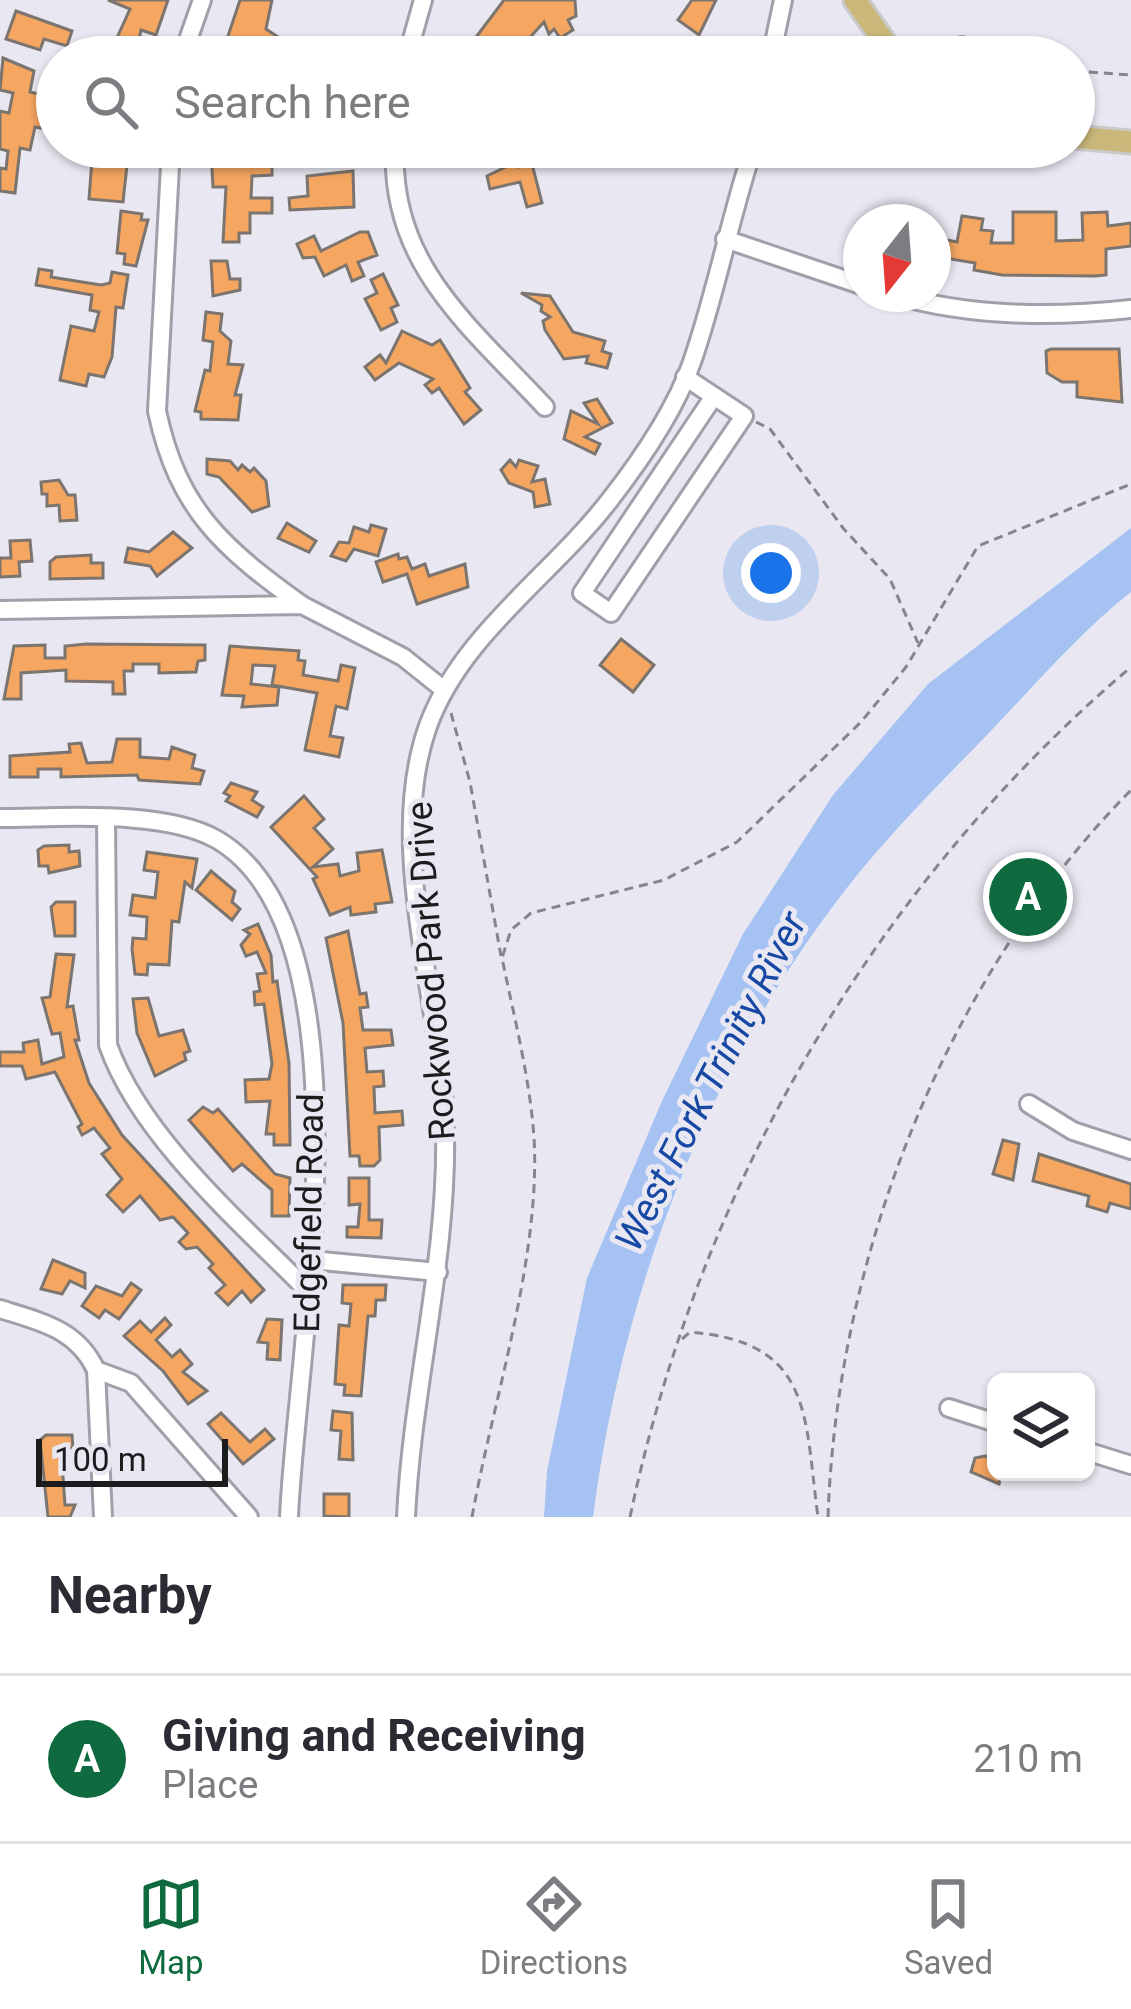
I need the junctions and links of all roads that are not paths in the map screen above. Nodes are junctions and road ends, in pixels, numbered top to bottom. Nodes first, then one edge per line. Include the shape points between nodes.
1 (202, 0) edge
2 (423, 0) edge
3 (783, 0) edge
4 (855, 0) edge
5 (189, 36) edge
6 (413, 36) edge
7 (775, 36) edge
8 (880, 36) edge
9 (1095, 139) edge
10 (1131, 142) edge
11 (170, 168) edge
12 (398, 168) edge
13 (746, 168) edge
14 (725, 239) junction
15 (843, 279) edge
16 (951, 309) edge
17 (1131, 309) edge
18 (685, 377) junction
19 (714, 396) junction
20 (545, 407) dead end
21 (302, 605) junction
22 (0, 610) edge
23 (443, 689) junction
24 (0, 818) edge
25 (106, 818) junction
26 (1029, 1104) dead end
27 (1131, 1150) edge
28 (310, 1260) junction
29 (438, 1272) junction
30 (312, 1295) junction
31 (0, 1309) edge
32 (96, 1370) junction
33 (949, 1408) dead end
34 (987, 1420) edge
35 (1095, 1454) edge
36 (1131, 1466) edge
37 (103, 1517) edge
38 (250, 1517) edge
39 (289, 1517) edge
40 (406, 1517) edge

1 - 5 street
2 - 6 street
3 - 7 street
4 - 8 main road
9 - 10 main road
11 - 21 street via 157,411 166,450 198,515 236,557
12 - 20 street via 407,241 436,289
13 - 14 street, Rockwood Park Drive
14 - 15 street
14 - 18 street, Rockwood Park Drive
16 - 17 street via 1063,317
18 - 19 street
18 - 23 street, Rockwood Park Drive via 607,504
19 - 19 street via 582,593 611,613 743,416
21 - 22 street
21 - 23 street via 404,657
23 - 29 street, Rockwood Park Drive via 418,760 411,832 445,1133
24 - 25 street
25 - 28 street, Edgefield Road via 214,838 262,878 282,912 307,1017
25 - 30 street via 108,1045 119,1076 141,1112
26 - 27 street via 1073,1131
28 - 29 street
28 - 30 street, Edgefield Road
29 - 40 street, Rockwood Park Drive
30 - 39 street, Edgefield Road
31 - 32 street via 55,1326 87,1350
32 - 37 street
32 - 38 street via 131,1383
33 - 34 street
35 - 36 street

